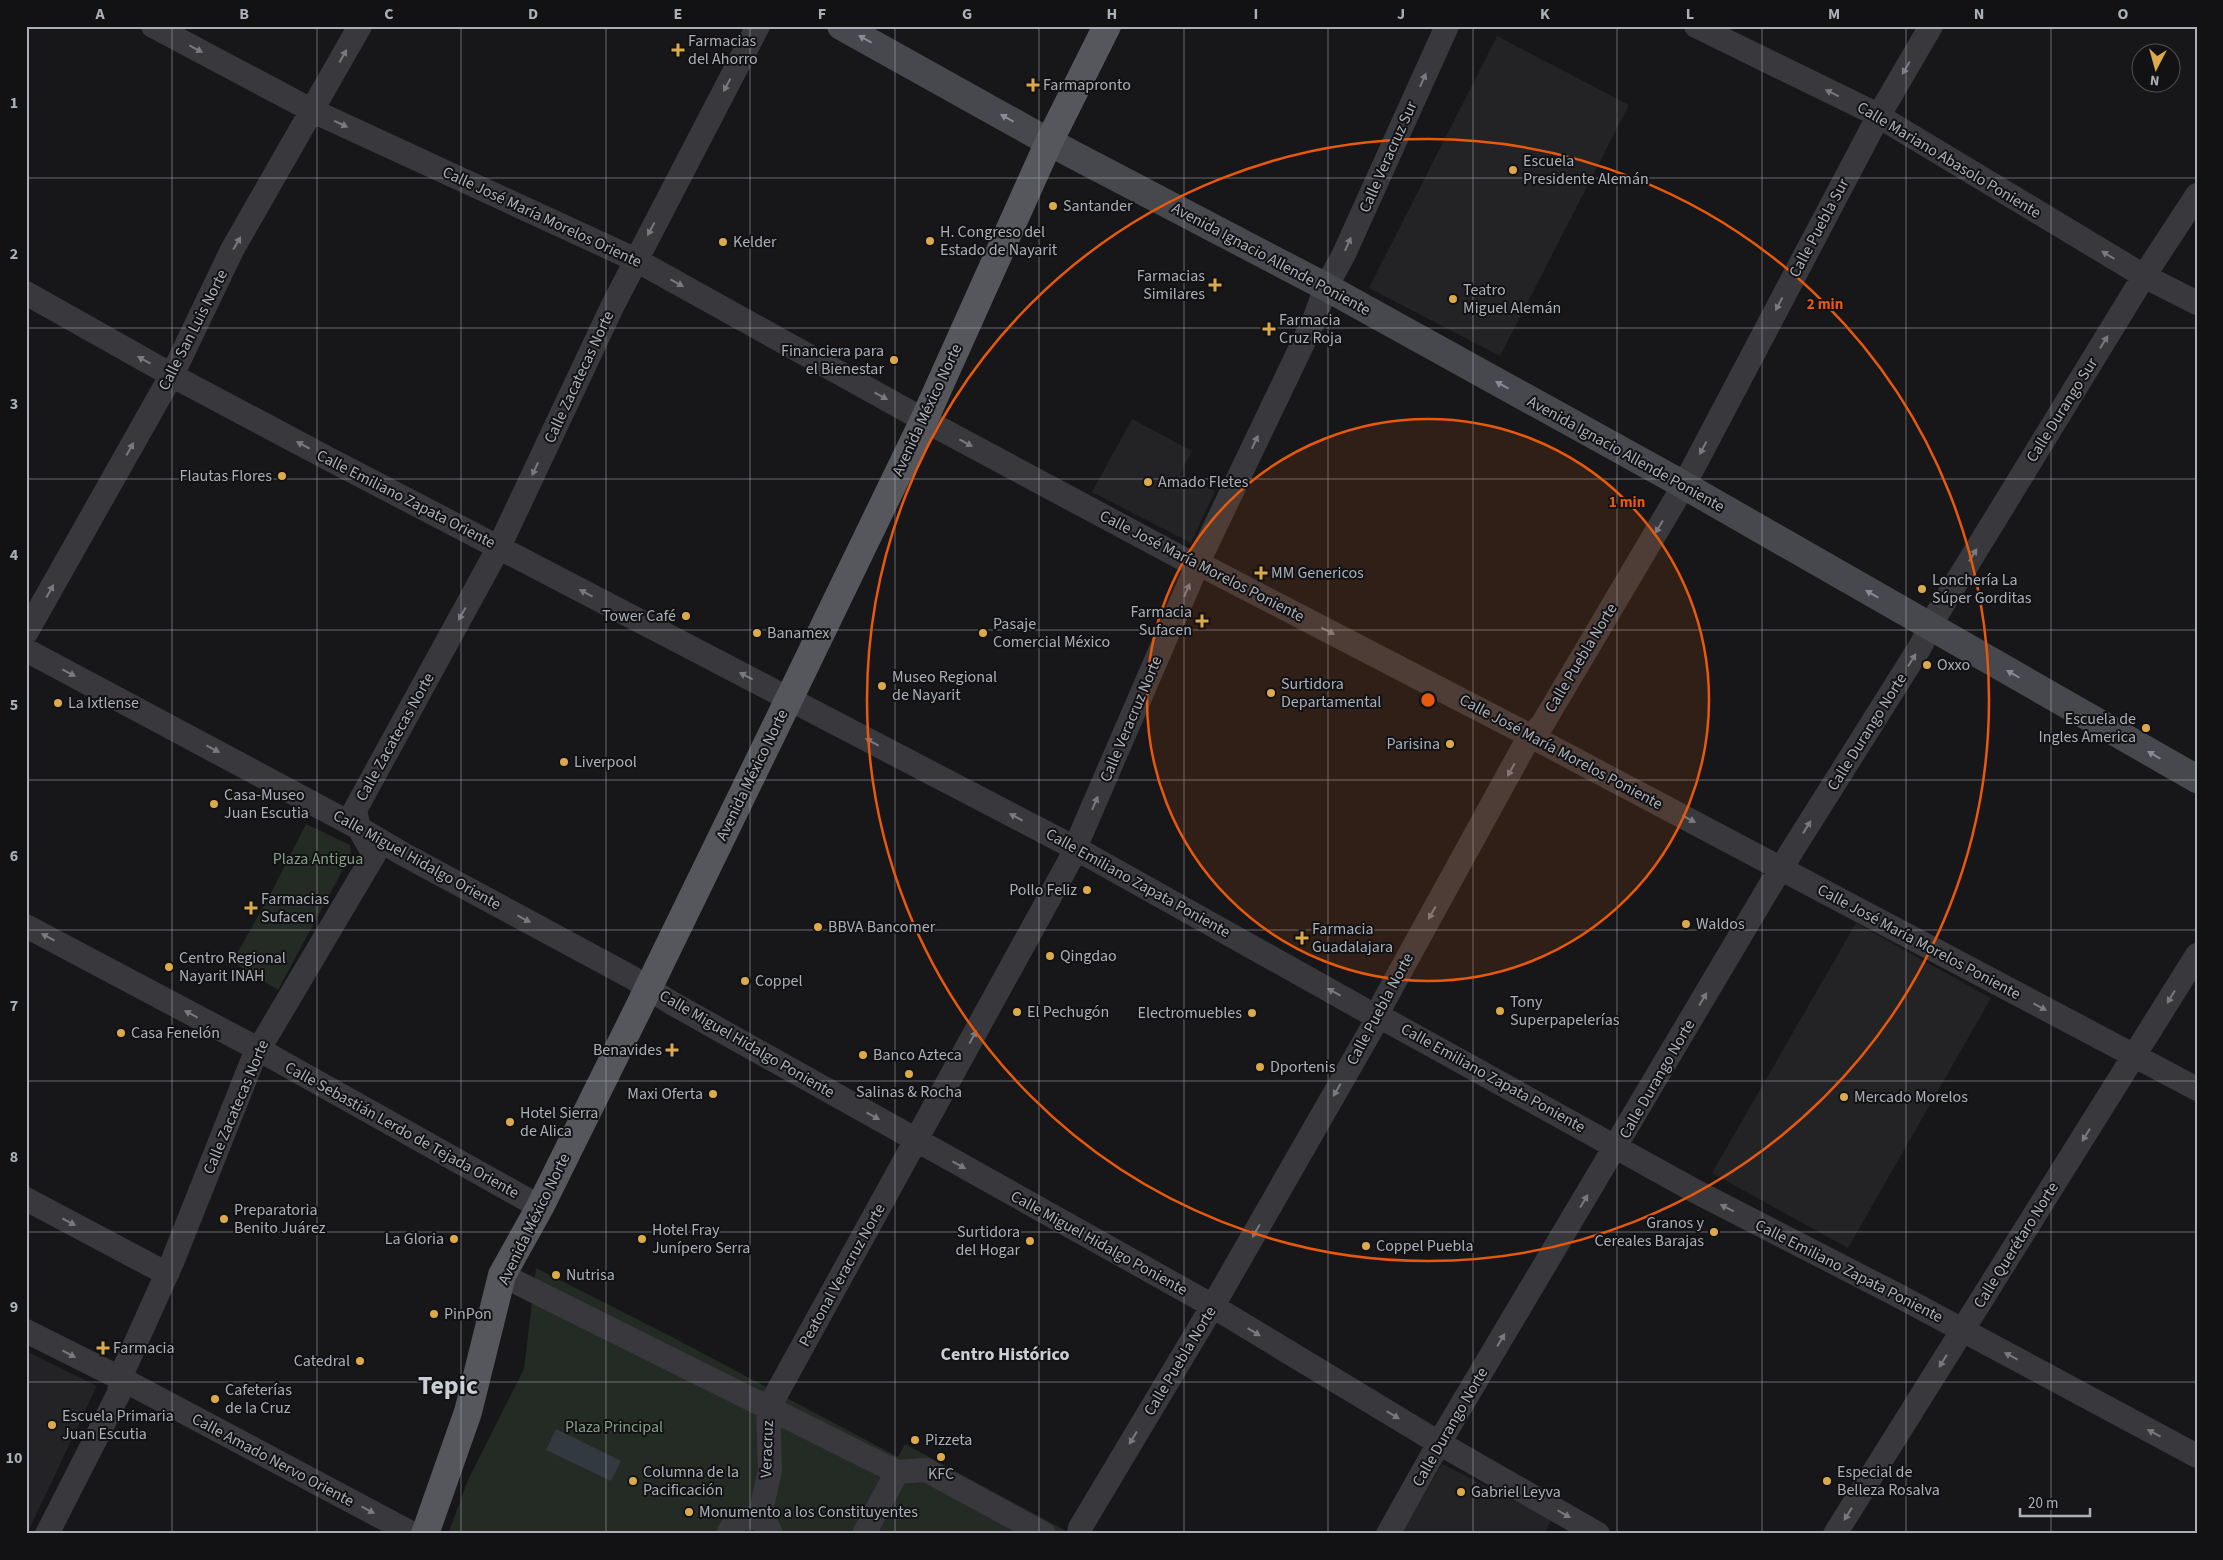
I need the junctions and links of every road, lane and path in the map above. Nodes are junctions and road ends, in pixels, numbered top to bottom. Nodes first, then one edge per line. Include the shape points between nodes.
1 (153, 26) edge
2 (360, 26) edge
3 (758, 26) edge
4 (841, 26) edge
5 (1107, 26) edge
6 (1447, 26) edge
7 (1696, 26) edge
8 (1931, 26) edge
9 (313, 111) junction
10 (1878, 117) junction
11 (1049, 142) junction
12 (2197, 195) edge
13 (636, 260) junction
14 (2144, 276) junction
15 (1326, 287) junction
16 (26, 293) edge
17 (2197, 303) edge
18 (171, 375) junction
19 (924, 420) junction
20 (1684, 486) junction
21 (499, 547) junction
22 (1198, 565) junction
23 (1930, 627) junction
24 (26, 633) edge
25 (26, 650) edge
26 (789, 698) junction
27 (1530, 736) junction
28 (2197, 779) edge
29 (359, 828) junction
30 (1075, 848) junction
31 (1781, 868) junction
32 (26, 926) edge
33 (2197, 955) edge
34 (649, 987) junction
35 (1377, 1017) junction
36 (258, 1049) junction
37 (2135, 1058) junction
38 (2197, 1089) edge
39 (916, 1141) junction
40 (1616, 1147) junction
41 (26, 1199) edge
42 (540, 1207) junction
43 (168, 1272) junction
44 (502, 1275) junction
45 (1212, 1306) junction
46 (1963, 1330) junction
47 (26, 1331) edge
48 (120, 1378) junction
49 (768, 1408) junction
50 (1439, 1443) junction
51 (2197, 1456) edge
52 (897, 1472) junction
53 (765, 1526) edge
54 (47, 1534) edge
55 (412, 1534) edge
56 (425, 1534) edge
57 (728, 1534) edge
58 (864, 1534) edge
59 (1044, 1534) edge
60 (1079, 1534) edge
61 (1388, 1534) edge
62 (1598, 1534) edge
63 (1835, 1534) edge

1 -> 9 street, Calle José María Morelos Oriente
9 -> 2 street, Calle San Luis Norte
3 -> 13 street, Calle Zacatecas Norte
11 -> 4 main road, Avenida Ignacio Allende Poniente
5 - 11 main road, Avenida México Norte
15 -> 6 street, Calle Veracruz Sur
10 -> 7 street, Calle Mariano Abasolo Poniente
8 -> 10 street, Calle Puebla Sur
9 -> 13 street, Calle José María Morelos Oriente
18 -> 9 street, Calle San Luis Norte via 232,250
14 -> 10 street, Calle Mariano Abasolo Poniente
10 -> 20 street, Calle Puebla Sur
11 - 15 main road, Avenida Ignacio Allende Poniente
11 - 19 main road, Avenida México Norte
12 - 14 street, Calle Durango Sur
13 -> 19 street, Calle José María Morelos Oriente
13 -> 21 street, Calle Zacatecas Norte
14 - 17 street, Calle Mariano Abasolo Poniente
23 -> 14 street, Calle Durango Sur
20 -> 15 main road, Avenida Ignacio Allende Poniente
22 -> 15 street, Calle Veracruz Norte via 1314,320
18 -> 16 street, Calle Emiliano Zapata Oriente
21 -> 18 street, Calle Emiliano Zapata Oriente
24 -> 18 street, Calle San Luis Norte
19 -> 22 street, Calle José María Morelos Poniente
19 - 26 main road, Avenida México Norte
23 -> 20 main road, Avenida Ignacio Allende Poniente
20 -> 27 street, Calle Puebla Norte via 1542,725
26 -> 21 street, Calle Emiliano Zapata Oriente
21 -> 29 street, Calle Zacatecas Norte via 355,810
22 -> 27 street, Calle José María Morelos Poniente
30 -> 22 street, Calle Veracruz Norte
28 -> 23 main road, Avenida Ignacio Allende Poniente
31 -> 23 street, Calle Durango Norte
25 -> 29 street, Calle Miguel Hidalgo Oriente
30 -> 26 street, Calle Emiliano Zapata Poniente
26 - 34 main road, Avenida México Norte
27 -> 31 street, Calle José María Morelos Poniente
27 -> 35 street, Calle Puebla Norte
29 -> 34 street, Calle Miguel Hidalgo Oriente
29 - 36 street, Calle Zacatecas Norte via 374,855
35 -> 30 street, Calle Emiliano Zapata Poniente
39 -> 30 street, Calle Veracruz Norte
31 -> 37 street, Calle José María Morelos Poniente
40 -> 31 street, Calle Durango Norte
36 -> 32 street, Calle Sebastián Lerdo de Tejada Oriente
33 -> 37 street, Calle Querétaro Norte
34 -> 39 street, Calle Miguel Hidalgo Poniente via 670,1002
34 - 42 main road, Avenida México Norte
35 - 40 street, Calle Emiliano Zapata Poniente
35 -> 45 street, Calle Puebla Norte
36 - 42 street, Calle Sebastián Lerdo de Tejada Oriente
36 - 43 street, Calle Zacatecas Norte
37 - 38 street, Calle José María Morelos Poniente
37 -> 46 street, Calle Querétaro Norte
39 -> 45 street, Calle Miguel Hidalgo Poniente
39 - 49 street, Peatonal Veracruz Norte
46 -> 40 street, Calle Emiliano Zapata Poniente
50 -> 40 street, Calle Durango Norte
41 -> 43 street
42 - 44 main road, Avenida México Norte
43 - 48 street, Calle Zacatecas Norte
44 - 49 street
44 - 56 main road, Avenida México Norte via 468,1412
45 -> 50 street, Calle Miguel Hidalgo Poniente
45 -> 60 street, Calle Puebla Norte
51 -> 46 street, Calle Emiliano Zapata Poniente
46 -> 63 street, Calle Querétaro Norte
47 -> 48 street, Calle Amado Nervo Oriente
48 - 54 street, Calle Zacatecas Norte via 119,1393
48 -> 55 street, Calle Amado Nervo Oriente
49 - 52 street
49 - 53 street, Veracruz via 770,1471
50 - 61 street, Calle Durango Norte
50 -> 62 street, Calle Miguel Hidalgo Poniente
52 - 58 street
52 - 59 street via 926,1470
53 - 57 street, Veracruz via 748,1517 732,1524

